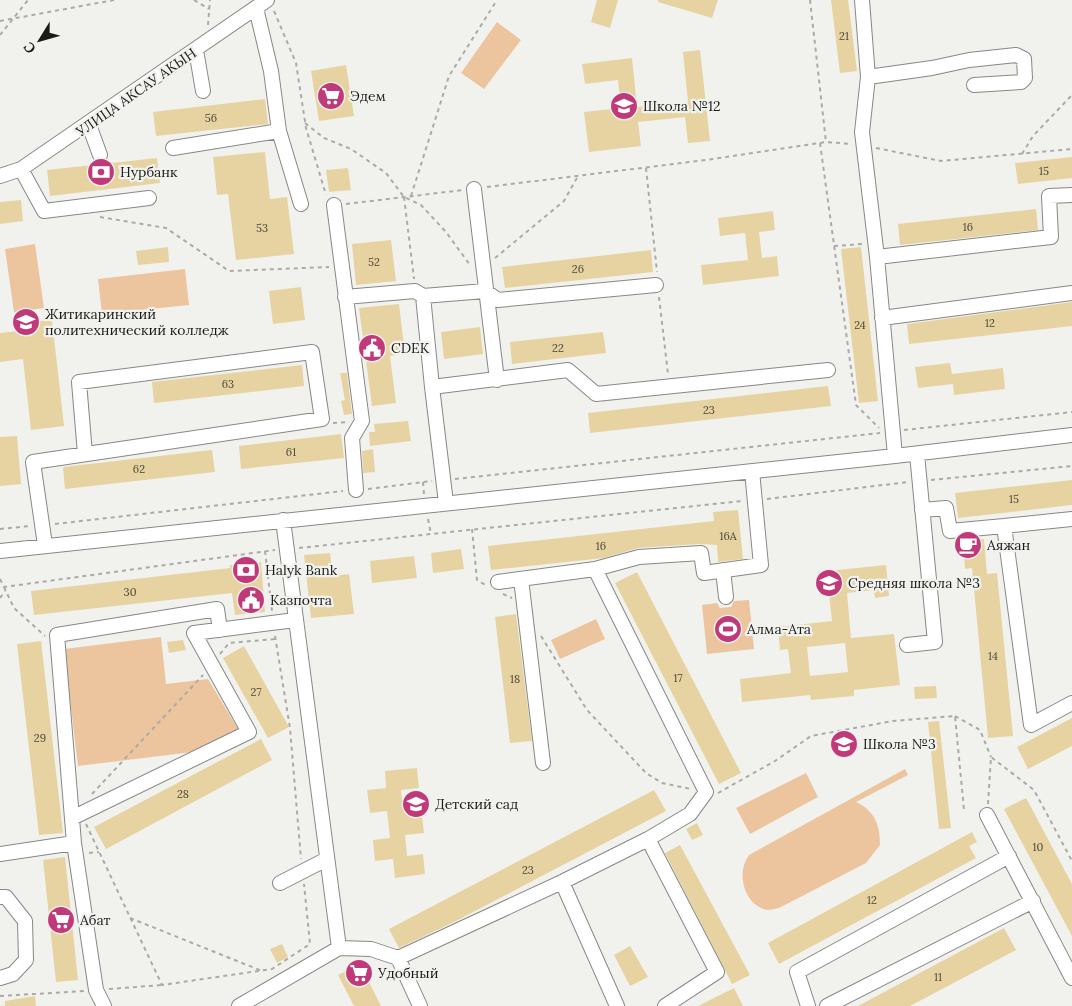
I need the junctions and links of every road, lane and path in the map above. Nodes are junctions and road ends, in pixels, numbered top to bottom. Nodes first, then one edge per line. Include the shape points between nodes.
1 (28, 0) edge
2 (114, 0) edge
3 (194, 0) edge
4 (210, 0) edge
5 (497, 0) edge
6 (810, 0) edge
7 (862, 0) edge
8 (261, 8) edge
9 (209, 9) junction
10 (14, 18) junction
11 (0, 21) edge
12 (208, 28) dead end
13 (0, 35) edge
14 (196, 50) junction
15 (868, 77) junction
16 (974, 85) dead end
17 (203, 91) dead end
18 (1072, 95) edge
19 (305, 123) junction
20 (88, 125) junction
21 (279, 131) junction
22 (826, 142) junction
23 (820, 143) junction
24 (864, 146) junction
25 (173, 148) dead end
26 (1072, 149) edge
27 (1022, 154) junction
28 (100, 155) dead end
29 (21, 170) junction
30 (0, 176) edge
31 (578, 176) junction
32 (474, 189) junction
33 (1072, 194) edge
34 (411, 196) junction
35 (404, 197) junction
36 (149, 198) dead end
37 (301, 204) dead end
38 (334, 206) junction
39 (98, 217) dead end
40 (834, 246) junction
41 (876, 250) junction
42 (341, 266) junction
43 (481, 280) junction
44 (656, 286) dead end
45 (1072, 293) edge
46 (419, 294) junction
47 (345, 297) junction
48 (882, 318) junction
49 (828, 370) dead end
50 (497, 380) junction
51 (432, 387) junction
52 (1072, 412) edge
53 (322, 420) junction
54 (362, 421) junction
55 (893, 432) junction
56 (876, 433) dead end
57 (1072, 435) edge
58 (85, 454) junction
59 (917, 454) junction
60 (895, 456) junction
61 (1072, 466) edge
62 (752, 471) junction
63 (920, 481) junction
64 (356, 490) dead end
65 (755, 500) junction
66 (446, 503) junction
67 (922, 510) junction
68 (1072, 519) edge
69 (283, 520) junction
70 (1004, 526) junction
71 (472, 529) junction
72 (45, 545) junction
73 (286, 549) junction
74 (1, 552) edge
75 (265, 552) junction
76 (595, 569) junction
77 (723, 570) junction
78 (0, 579) edge
79 (521, 579) junction
80 (4, 587) junction
81 (497, 588) junction
82 (6, 591) junction
83 (726, 597) dead end
84 (0, 598) edge
85 (524, 605) junction
86 (295, 620) junction
87 (273, 623) junction
88 (220, 630) junction
89 (540, 630) dead end
90 (45, 637) dead end
91 (275, 638) junction
92 (907, 645) dead end
93 (212, 664) junction
94 (1072, 703) edge
95 (955, 716) junction
96 (991, 757) junction
97 (543, 763) dead end
98 (706, 792) junction
99 (90, 797) dead end
100 (964, 810) dead end
101 (988, 815) joint
102 (76, 816) junction
103 (648, 839) junction
104 (74, 843) junction
105 (0, 854) edge
106 (1009, 856) junction
107 (327, 859) junction
108 (1072, 861) edge
109 (302, 872) junction
110 (562, 882) junction
111 (280, 883) dead end
112 (0, 897) edge
113 (1032, 902) junction
114 (130, 918) junction
115 (339, 948) junction
116 (398, 958) junction
117 (262, 971) junction
118 (0, 978) edge
119 (1072, 978) edge
120 (162, 985) junction
121 (96, 990) junction
122 (0, 996) edge
123 (104, 1006) edge
124 (239, 1006) edge
125 (420, 1006) edge
126 (617, 1006) edge
127 (665, 1006) edge
128 (808, 1006) edge
129 (826, 1006) edge

1 - 10 path
2 - 10 path
3 - 9 path
4 - 9 path
5 - 34 path via 449,76
6 - 22 path
7 - 15 street
8 - 14 street, УЛИЦА АКСАУ АКЫН
8 - 19 path via 272,7 296,63
8 - 21 street
9 - 12 path
10 - 11 path
10 - 13 path
14 - 17 street
14 - 20 street, УЛИЦА АКСАУ АКЫН
15 - 16 street via 969,60 1016,55 1024,59 1025,78 1021,82
15 - 24 street via 862,132
18 - 27 path via 1033,136
19 - 35 path via 324,138 351,149 386,173
19 - 38 path via 326,194
20 - 28 street
20 - 29 street, УЛИЦА АКСАУ АКЫН
21 - 25 street
21 - 37 street
22 - 23 path
22 - 24 path
23 - 31 path
23 - 40 path
24 - 27 path via 941,161
24 - 41 street
26 - 27 path
29 - 30 street, УЛИЦА АКСАУ АКЫН
29 - 36 street via 44,211
31 - 32 path
31 - 43 path via 564,201 495,258
32 - 34 path
32 - 43 street
33 - 41 street via 1049,196 1051,237
34 - 35 path
35 - 38 path
35 - 43 path via 421,205 446,232
35 - 46 path
38 - 42 street
39 - 42 path via 166,228 229,271
40 - 41 path
40 - 56 path via 856,405 884,433
41 - 48 street
42 - 47 street
43 - 44 street via 498,300
43 - 46 street
43 - 50 street
45 - 48 street
46 - 47 street
46 - 51 street
47 - 54 street
48 - 55 street
49 - 50 street via 596,394 568,370
50 - 51 street
51 - 66 street
52 - 55 path
53 - 54 path via 328,424
53 - 58 street
53 - 58 street via 312,352 79,382
54 - 64 street via 352,438
55 - 60 street
57 - 59 street
58 - 72 street via 33,462
59 - 60 street
59 - 63 street
60 - 62 street
61 - 63 path
62 - 65 street
62 - 66 street
63 - 65 path
63 - 67 street
65 - 71 path
65 - 77 street via 760,565
66 - 69 street
67 - 70 street via 946,508 950,531
67 - 92 street via 935,642
68 - 70 street
69 - 72 street
69 - 73 street
70 - 94 street via 1031,725
71 - 73 path
71 - 81 path via 477,580
72 - 74 street
73 - 75 path
73 - 86 street
75 - 80 path
75 - 87 path
76 - 77 street via 639,558 701,553 704,573
76 - 79 street
76 - 98 street
77 - 83 street
78 - 80 path
79 - 81 street
79 - 85 street
80 - 82 path
81 - 85 path
82 - 84 path
82 - 90 path via 14,608
85 - 97 street
86 - 87 street
86 - 107 street
87 - 88 street
87 - 91 path
88 - 93 street via 194,633
88 - 102 street via 217,609 57,635
89 - 98 path via 542,640 587,710 646,774 662,783
91 - 93 path via 229,643
91 - 109 path via 290,728
93 - 99 path
93 - 102 street via 249,732
95 - 96 path via 980,730
95 - 98 path via 893,721 811,736 717,794
95 - 100 path
96 - 101 path
96 - 108 path via 1034,790
98 - 103 street via 690,814
101 - 106 street
102 - 104 street
102 - 114 path
103 - 110 street
103 - 127 street via 717,972
104 - 105 street
104 - 121 street
106 - 113 street
106 - 128 street via 797,972
107 - 109 street
107 - 115 street
109 - 111 street
109 - 117 path via 310,944 272,969
110 - 116 street
110 - 126 street
112 - 118 street via 6,897 25,921 26,960 13,974
113 - 119 street
113 - 129 street
114 - 117 path
114 - 120 path
115 - 116 street via 371,949
115 - 124 street
116 - 125 street
117 - 120 path
120 - 121 path
121 - 122 path
121 - 123 street

